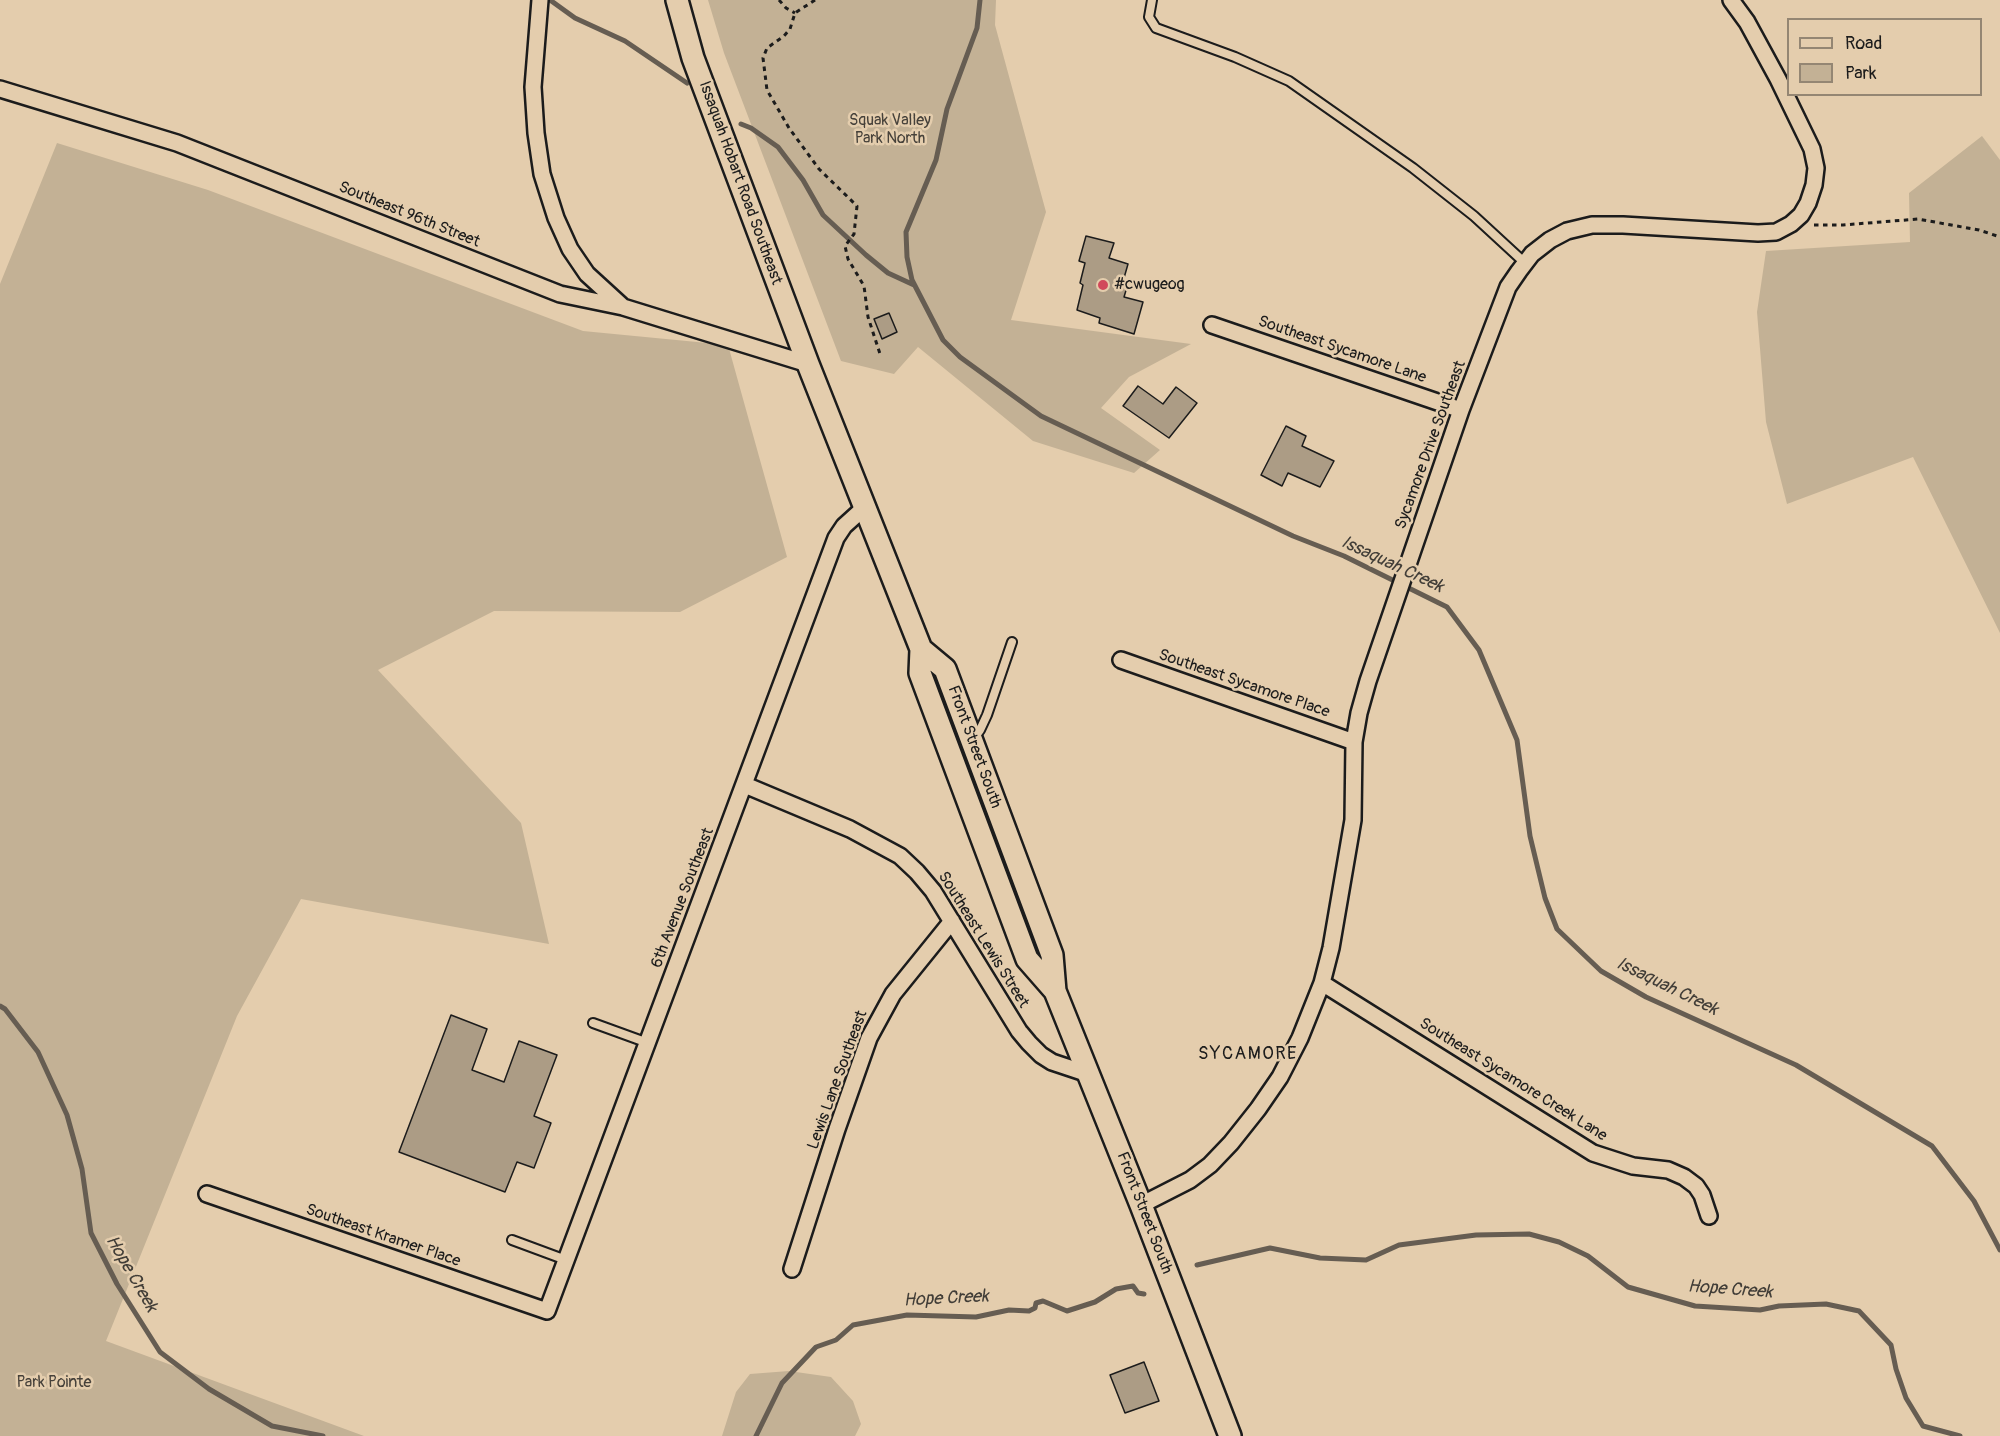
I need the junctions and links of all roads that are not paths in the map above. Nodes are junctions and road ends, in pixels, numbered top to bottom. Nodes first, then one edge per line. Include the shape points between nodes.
1 (540, 0) edge
2 (677, 0) edge
3 (1152, 0) edge
4 (1731, 0) edge
5 (0, 89) edge
6 (1525, 263) junction
7 (624, 307) junction
8 (1212, 325) dead end
9 (808, 364) junction
10 (1461, 410) junction
11 (865, 507) junction
12 (1012, 642) dead end
13 (921, 649) junction
14 (1121, 660) dead end
15 (971, 741) junction
16 (1354, 742) junction
17 (745, 785) junction
18 (998, 812) junction
19 (974, 820) junction
20 (952, 921) junction
21 (1322, 983) junction
22 (1055, 991) junction
23 (593, 1023) dead end
24 (648, 1042) junction
25 (1088, 1074) junction
26 (207, 1194) dead end
27 (1141, 1205) junction
28 (1709, 1216) dead end
29 (512, 1240) dead end
30 (566, 1260) junction
31 (792, 1269) dead end
32 (547, 1311) joint
33 (1230, 1436) edge

1 - 7 street via 533,87 542,174 570,249 587,274
2 - 9 main road, Issaquah Hobart Road Southeast via 693,58
3 - 6 lane via 1149,17 1156,28 1289,81 1439,188
4 - 6 street, Sycamore Drive Southeast via 1768,60 1812,149 1814,185 1801,215 1776,232 1758,233 1592,225 1550,240
5 - 7 street, Southeast 96th Street via 177,143 560,294
6 - 10 street, Sycamore Drive Southeast via 1508,287
7 - 9 street, Southeast 96th Street
8 - 10 street, Southeast Sycamore Lane
9 - 11 main road, Front Street South
10 - 16 street, Sycamore Drive Southeast via 1368,681
11 - 13 main road, Front Street South
11 - 17 street, 6th Avenue Southeast via 836,538
12 - 15 lane via 987,715
13 - 15 main road, Front Street South via 945,669
13 - 19 main road, Front Street South via 920,673
14 - 16 street, Southeast Sycamore Place
15 - 18 main road, Front Street South
16 - 21 street, Sycamore Drive Southeast via 1353,820
17 - 20 street, Southeast Lewis Street via 850,829 900,856 933,891
17 - 24 street, 6th Avenue Southeast
18 - 19 main road
18 - 22 main road, Front Street South via 1052,955
19 - 22 main road, Front Street South via 1027,959
20 - 25 street, Southeast Lewis Street via 1029,1043 1052,1062
20 - 31 street, Lewis Lane Southeast via 892,994 869,1038
21 - 27 street, Sycamore Drive Southeast via 1280,1077 1231,1143 1190,1180
21 - 28 street, Southeast Sycamore Creek Lane via 1593,1153 1633,1166 1668,1170 1684,1178 1702,1195
22 - 25 main road, Front Street South
23 - 24 lane
24 - 30 street, 6th Avenue Southeast
25 - 27 main road, Front Street South
26 - 32 street, Southeast Kramer Place
27 - 33 main road, Front Street South
29 - 30 lane
30 - 32 street, 6th Avenue Southeast

